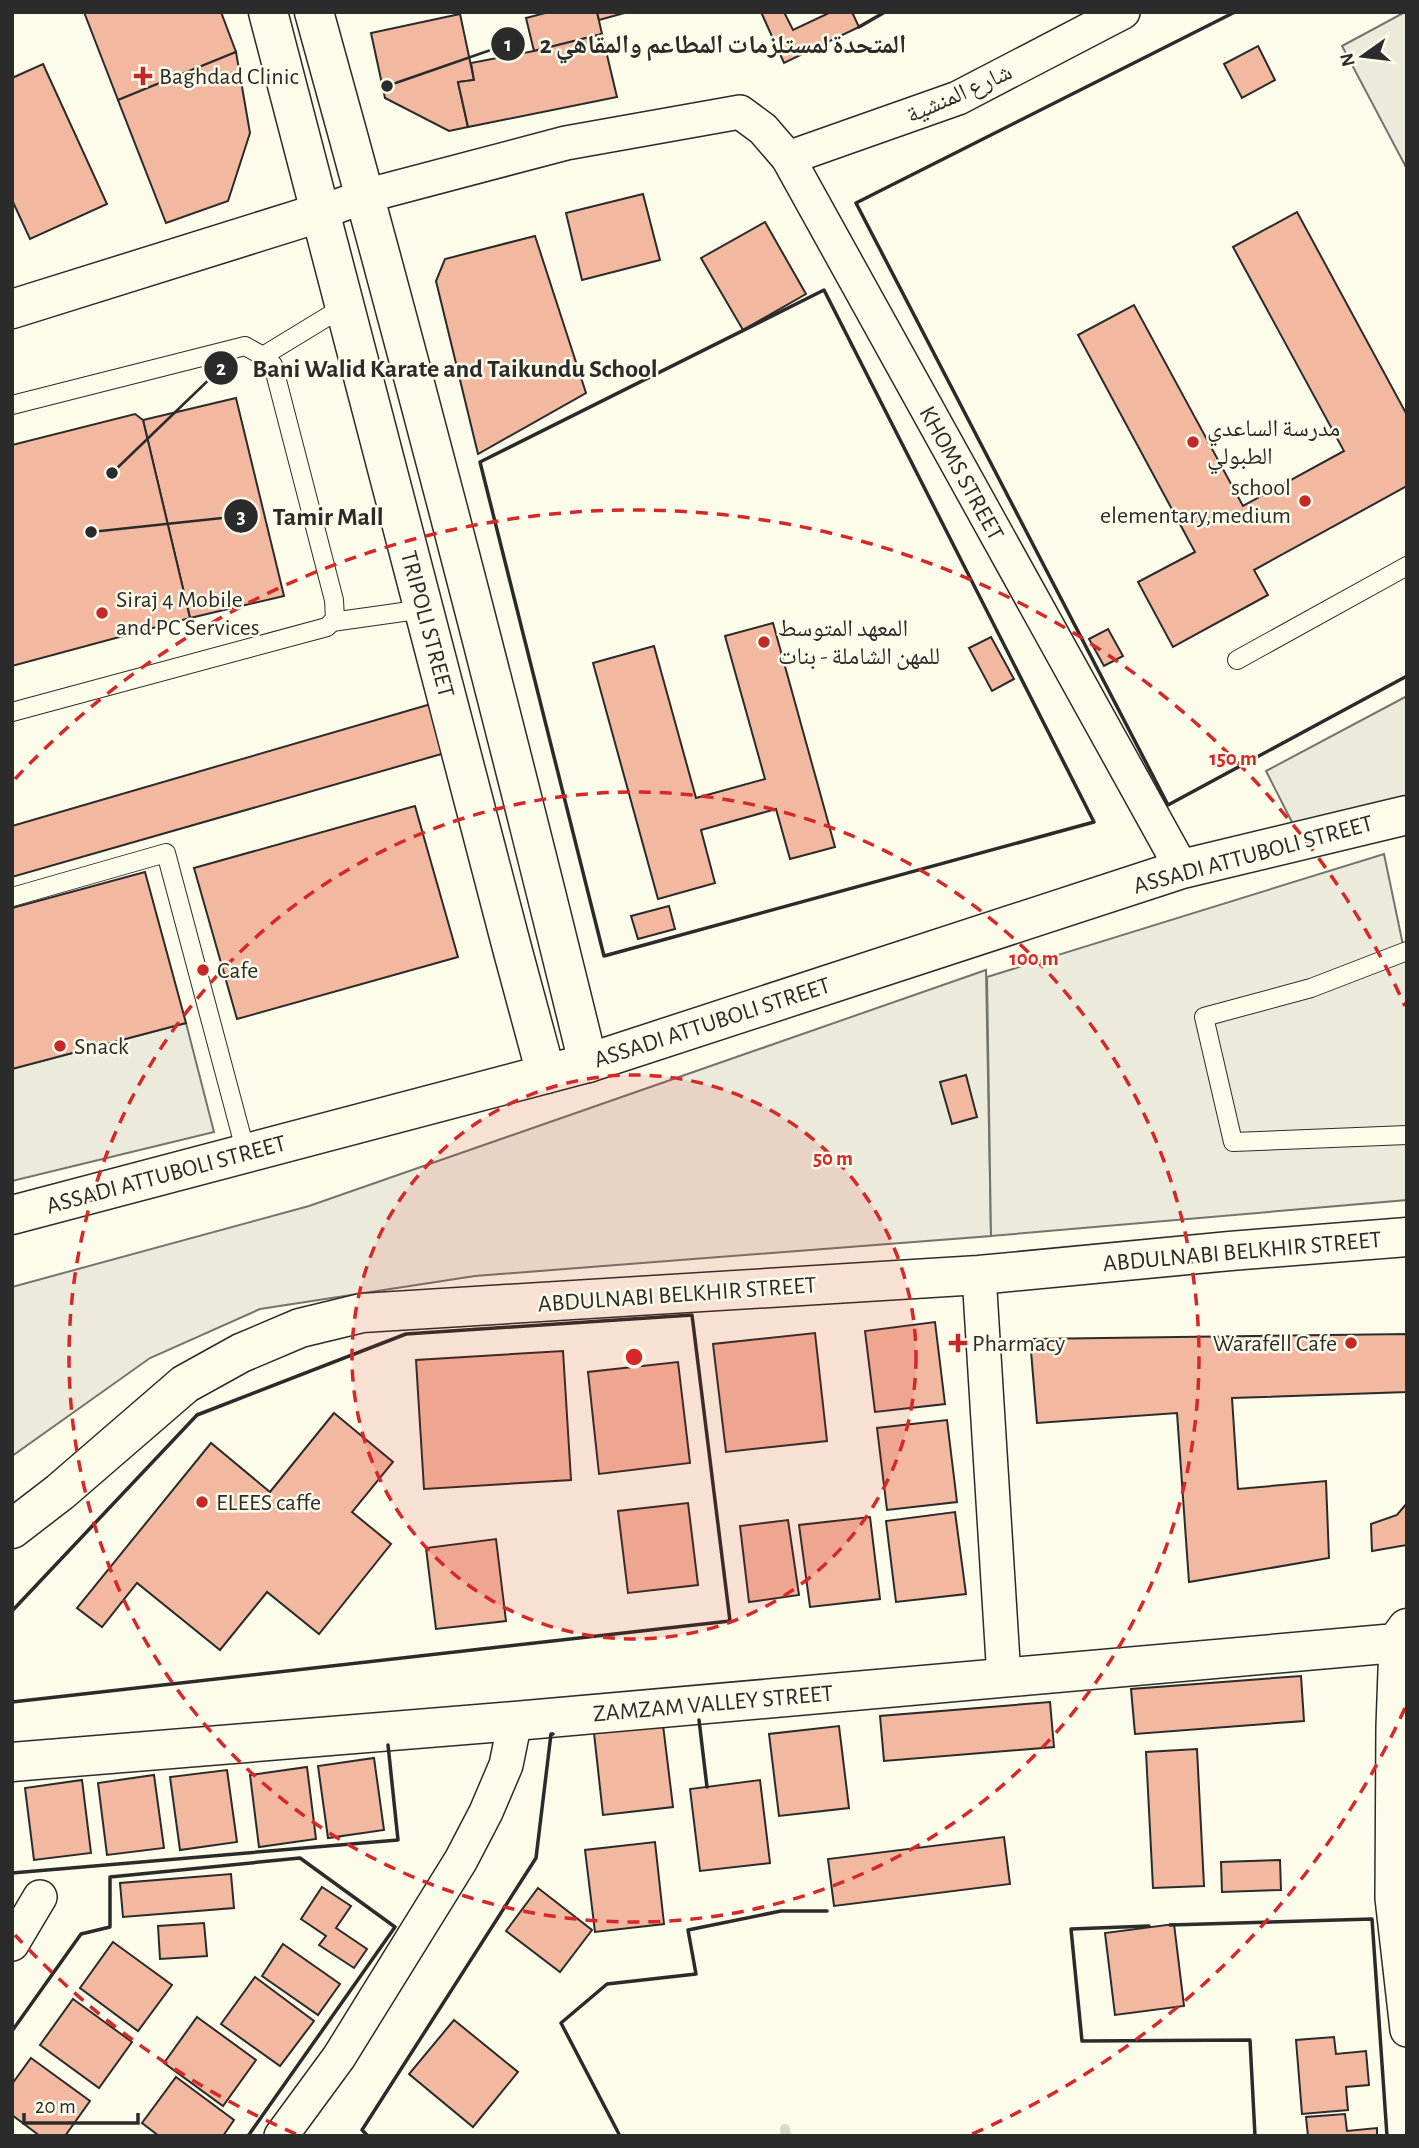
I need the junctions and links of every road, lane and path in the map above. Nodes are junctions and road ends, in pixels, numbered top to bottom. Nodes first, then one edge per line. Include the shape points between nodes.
1 (268, 12) edge
2 (314, 12) edge
3 (1123, 12) edge
4 (788, 159) junction
5 (365, 196) junction
6 (319, 214) junction
7 (345, 306) junction
8 (12, 309) edge
9 (263, 356) junction
10 (12, 405) edge
11 (1407, 566) edge
12 (424, 608) junction
13 (332, 622) junction
14 (1237, 660) dead end
15 (12, 712) edge
16 (1407, 815) edge
17 (1182, 869) junction
18 (12, 897) edge
19 (1407, 951) edge
20 (588, 1063) junction
21 (546, 1074) junction
22 (1407, 1135) edge
23 (246, 1153) junction
24 (12, 1215) edge
25 (1407, 1237) edge
26 (979, 1275) junction
27 (12, 1529) edge
28 (1403, 1638) edge
29 (1004, 1678) junction
30 (515, 1721) junction
31 (12, 1762) edge
32 (40, 1897) dead end
33 (1399, 1898) edge
34 (12, 1944) edge
35 (1407, 2031) edge
36 (282, 2136) edge

1 - 6 main road, TRIPOLI STREET
2 - 5 main road, TRIPOLI STREET
3 - 4 street, شارع المنشية via 958,98
4 - 5 street, KHOMS STREET via 763,129 740,113 566,143
4 - 17 street, KHOMS STREET
5 - 6 street
5 - 20 main road, TRIPOLI STREET
6 - 7 main road, TRIPOLI STREET
6 - 8 main road
7 - 9 lane
7 - 12 main road, TRIPOLI STREET
9 - 10 lane via 245,346
9 - 13 lane via 273,365 321,548 334,600
11 - 14 lane
12 - 13 lane
12 - 21 main road, TRIPOLI STREET
13 - 15 lane
16 - 17 main road, ASSADI ATTUBOLI STREET
17 - 20 main road, ASSADI ATTUBOLI STREET
18 - 23 lane via 166,853
19 - 22 lane via 1311,988 1204,1017 1233,1142
20 - 21 main road, ASSADI ATTUBOLI STREET
21 - 23 main road, ASSADI ATTUBOLI STREET
23 - 24 main road, ASSADI ATTUBOLI STREET
25 - 26 main road, ABDULNABI BELKHIR STREET
26 - 27 main road, ABDULNABI BELKHIR STREET via 362,1313 300,1328 185,1384
26 - 29 street
28 - 29 main road, ZAMZAM VALLEY STREET
28 - 33 street via 1393,1727
29 - 30 main road, ZAMZAM VALLEY STREET
30 - 31 main road, ZAMZAM VALLEY STREET
30 - 36 street via 506,1765 461,1860 339,2057
32 - 34 street
33 - 35 street

